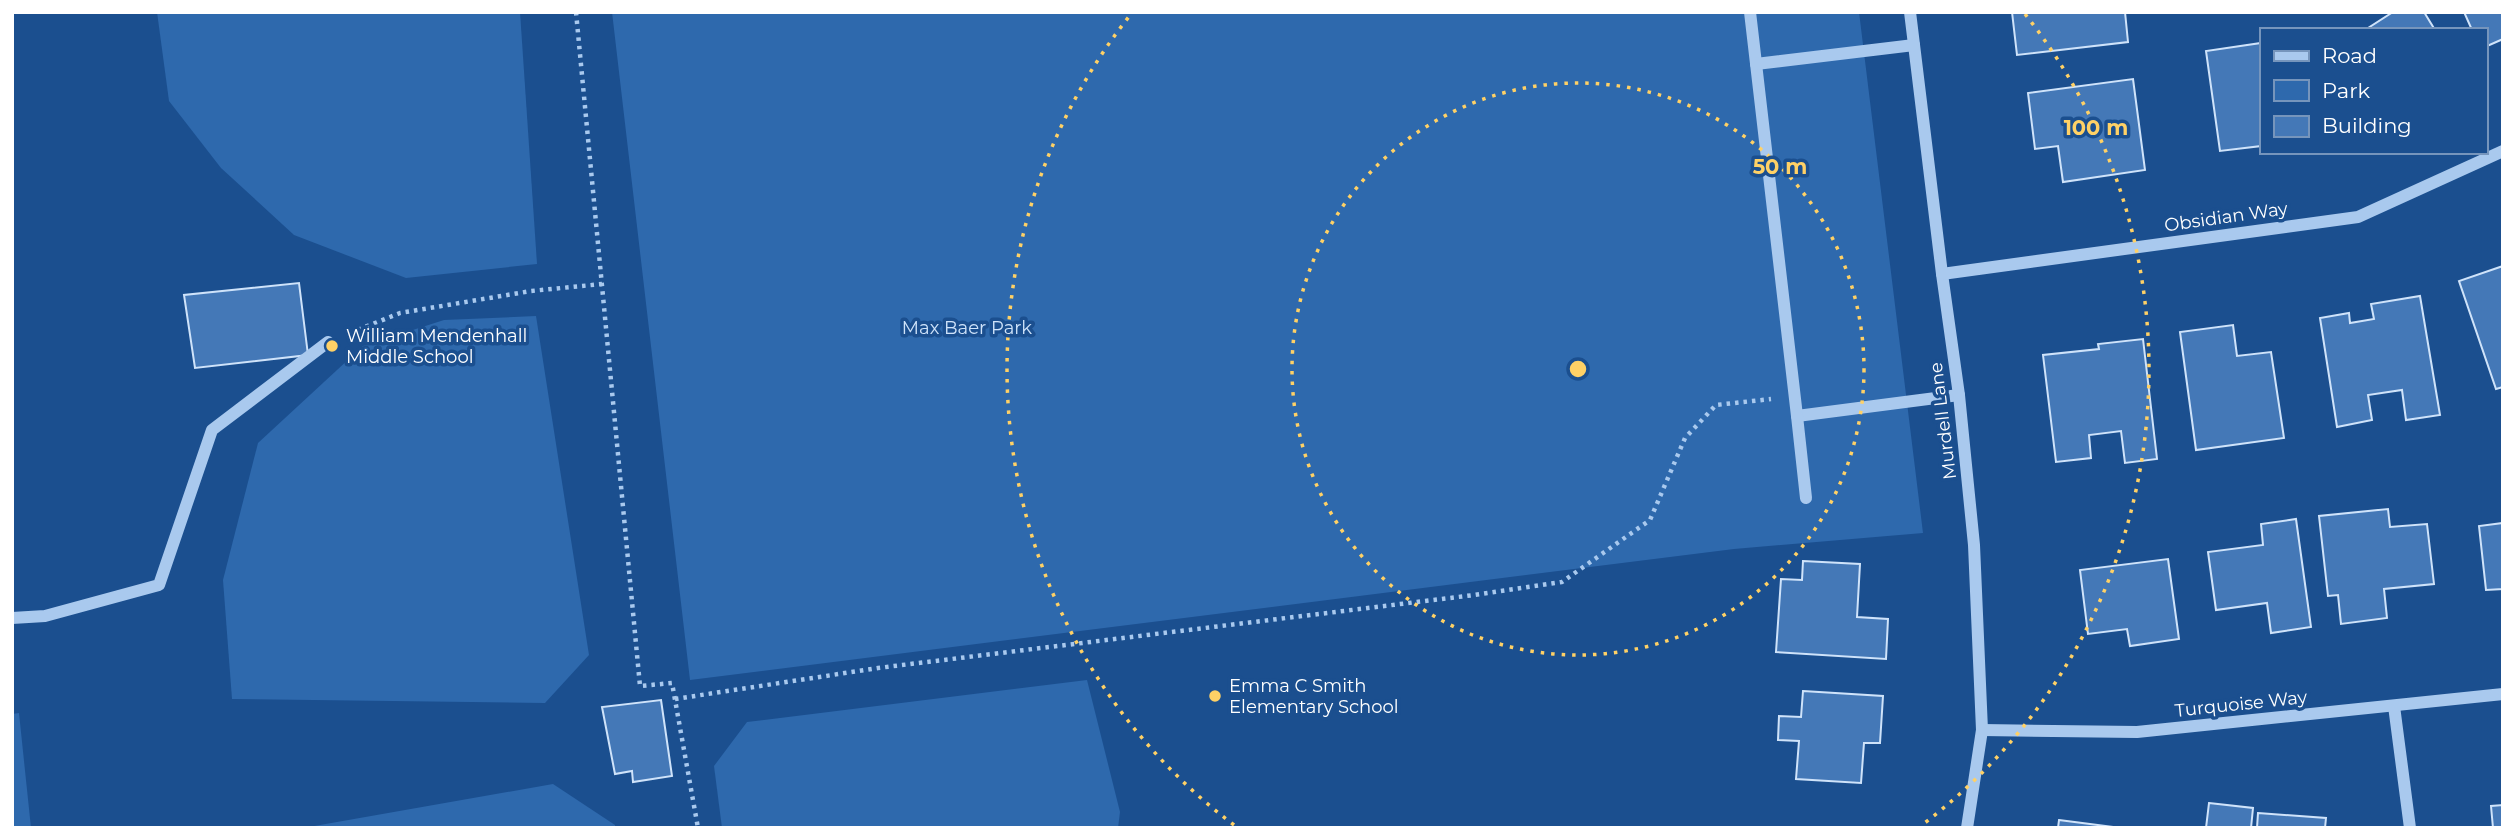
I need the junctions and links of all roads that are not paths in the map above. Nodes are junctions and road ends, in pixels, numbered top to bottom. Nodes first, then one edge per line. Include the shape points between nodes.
1 (1750, 12) edge
2 (1910, 12) edge
3 (1914, 46) junction
4 (1756, 64) junction
5 (2503, 151) edge
6 (1942, 274) junction
7 (328, 342) road end
8 (1959, 395) junction
9 (1797, 416) junction
10 (1806, 498) dead end
11 (12, 618) edge
12 (2503, 694) edge
13 (2394, 706) junction
14 (1982, 730) junction
15 (1967, 828) edge
16 (2410, 828) edge

1 - 4 street
2 - 3 street, Murdell Lane
3 - 4 street
3 - 6 street, Murdell Lane
4 - 9 street
5 - 6 street, Obsidian Way via 2357,217
6 - 8 street, Murdell Lane
7 - 11 street via 212,430 159,585 45,615
8 - 9 street
8 - 14 street, Murdell Lane via 1974,545
9 - 10 street
12 - 13 street, Turquoise Way
13 - 14 street, Turquoise Way via 2137,732
13 - 16 street
14 - 15 street, Murdell Lane

